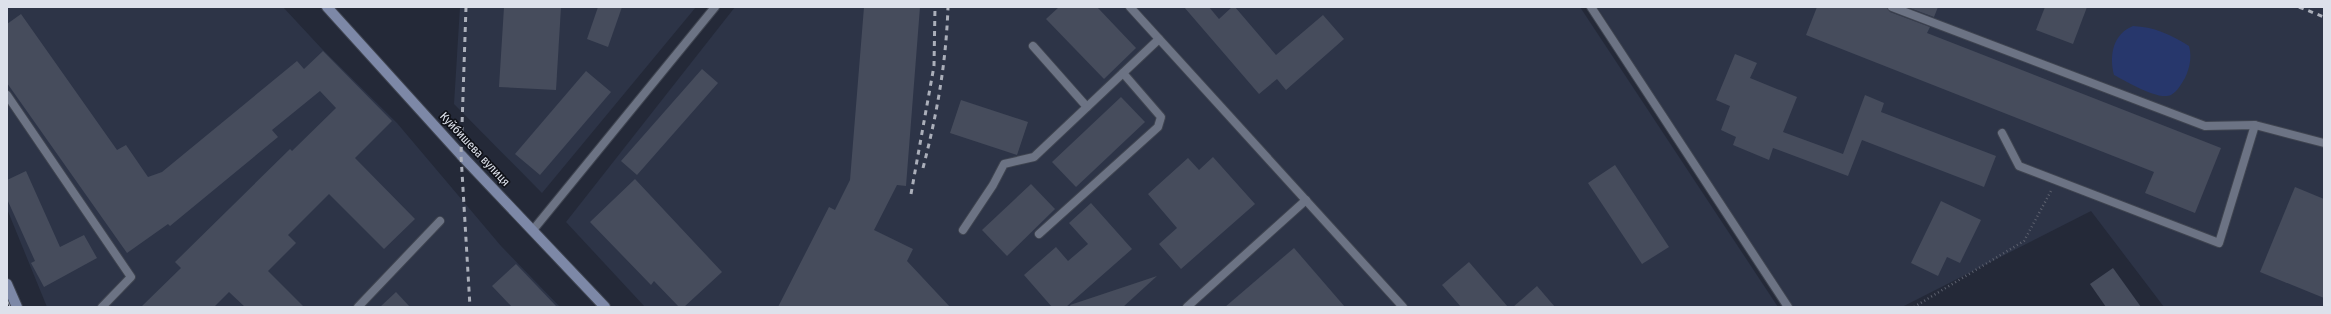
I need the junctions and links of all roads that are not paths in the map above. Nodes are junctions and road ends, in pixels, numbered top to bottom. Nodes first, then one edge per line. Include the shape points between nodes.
1 (327, 7) edge
2 (715, 7) edge
3 (1130, 7) edge
4 (1591, 7) edge
5 (1892, 7) edge
6 (1160, 39) junction
7 (1033, 46) dead end
8 (1123, 73) junction
9 (7, 96) edge
10 (1087, 107) junction
11 (2255, 125) junction
12 (2002, 133) dead end
13 (2324, 143) edge
14 (1306, 200) junction
15 (440, 222) dead end
16 (533, 230) junction
17 (963, 230) dead end
18 (1039, 234) dead end
19 (7, 284) edge
20 (1400, 306) edge
21 (17, 307) edge
22 (102, 307) edge
23 (358, 307) edge
24 (606, 307) edge
25 (1187, 307) edge
26 (1788, 307) edge

1 - 16 main road, Куйбишева вулиця
2 - 16 lane
3 - 6 lane
4 - 26 lane
5 - 11 lane via 2204,126
6 - 8 lane
6 - 14 lane
7 - 10 lane
8 - 10 lane
8 - 18 lane via 1161,117 1158,127
9 - 22 lane via 131,277
10 - 17 lane via 1034,157 1004,164
11 - 12 lane via 2219,243 2019,166
11 - 13 lane
14 - 20 lane
14 - 25 lane
15 - 23 lane
16 - 24 main road, Куйбишева вулиця
19 - 21 main road

